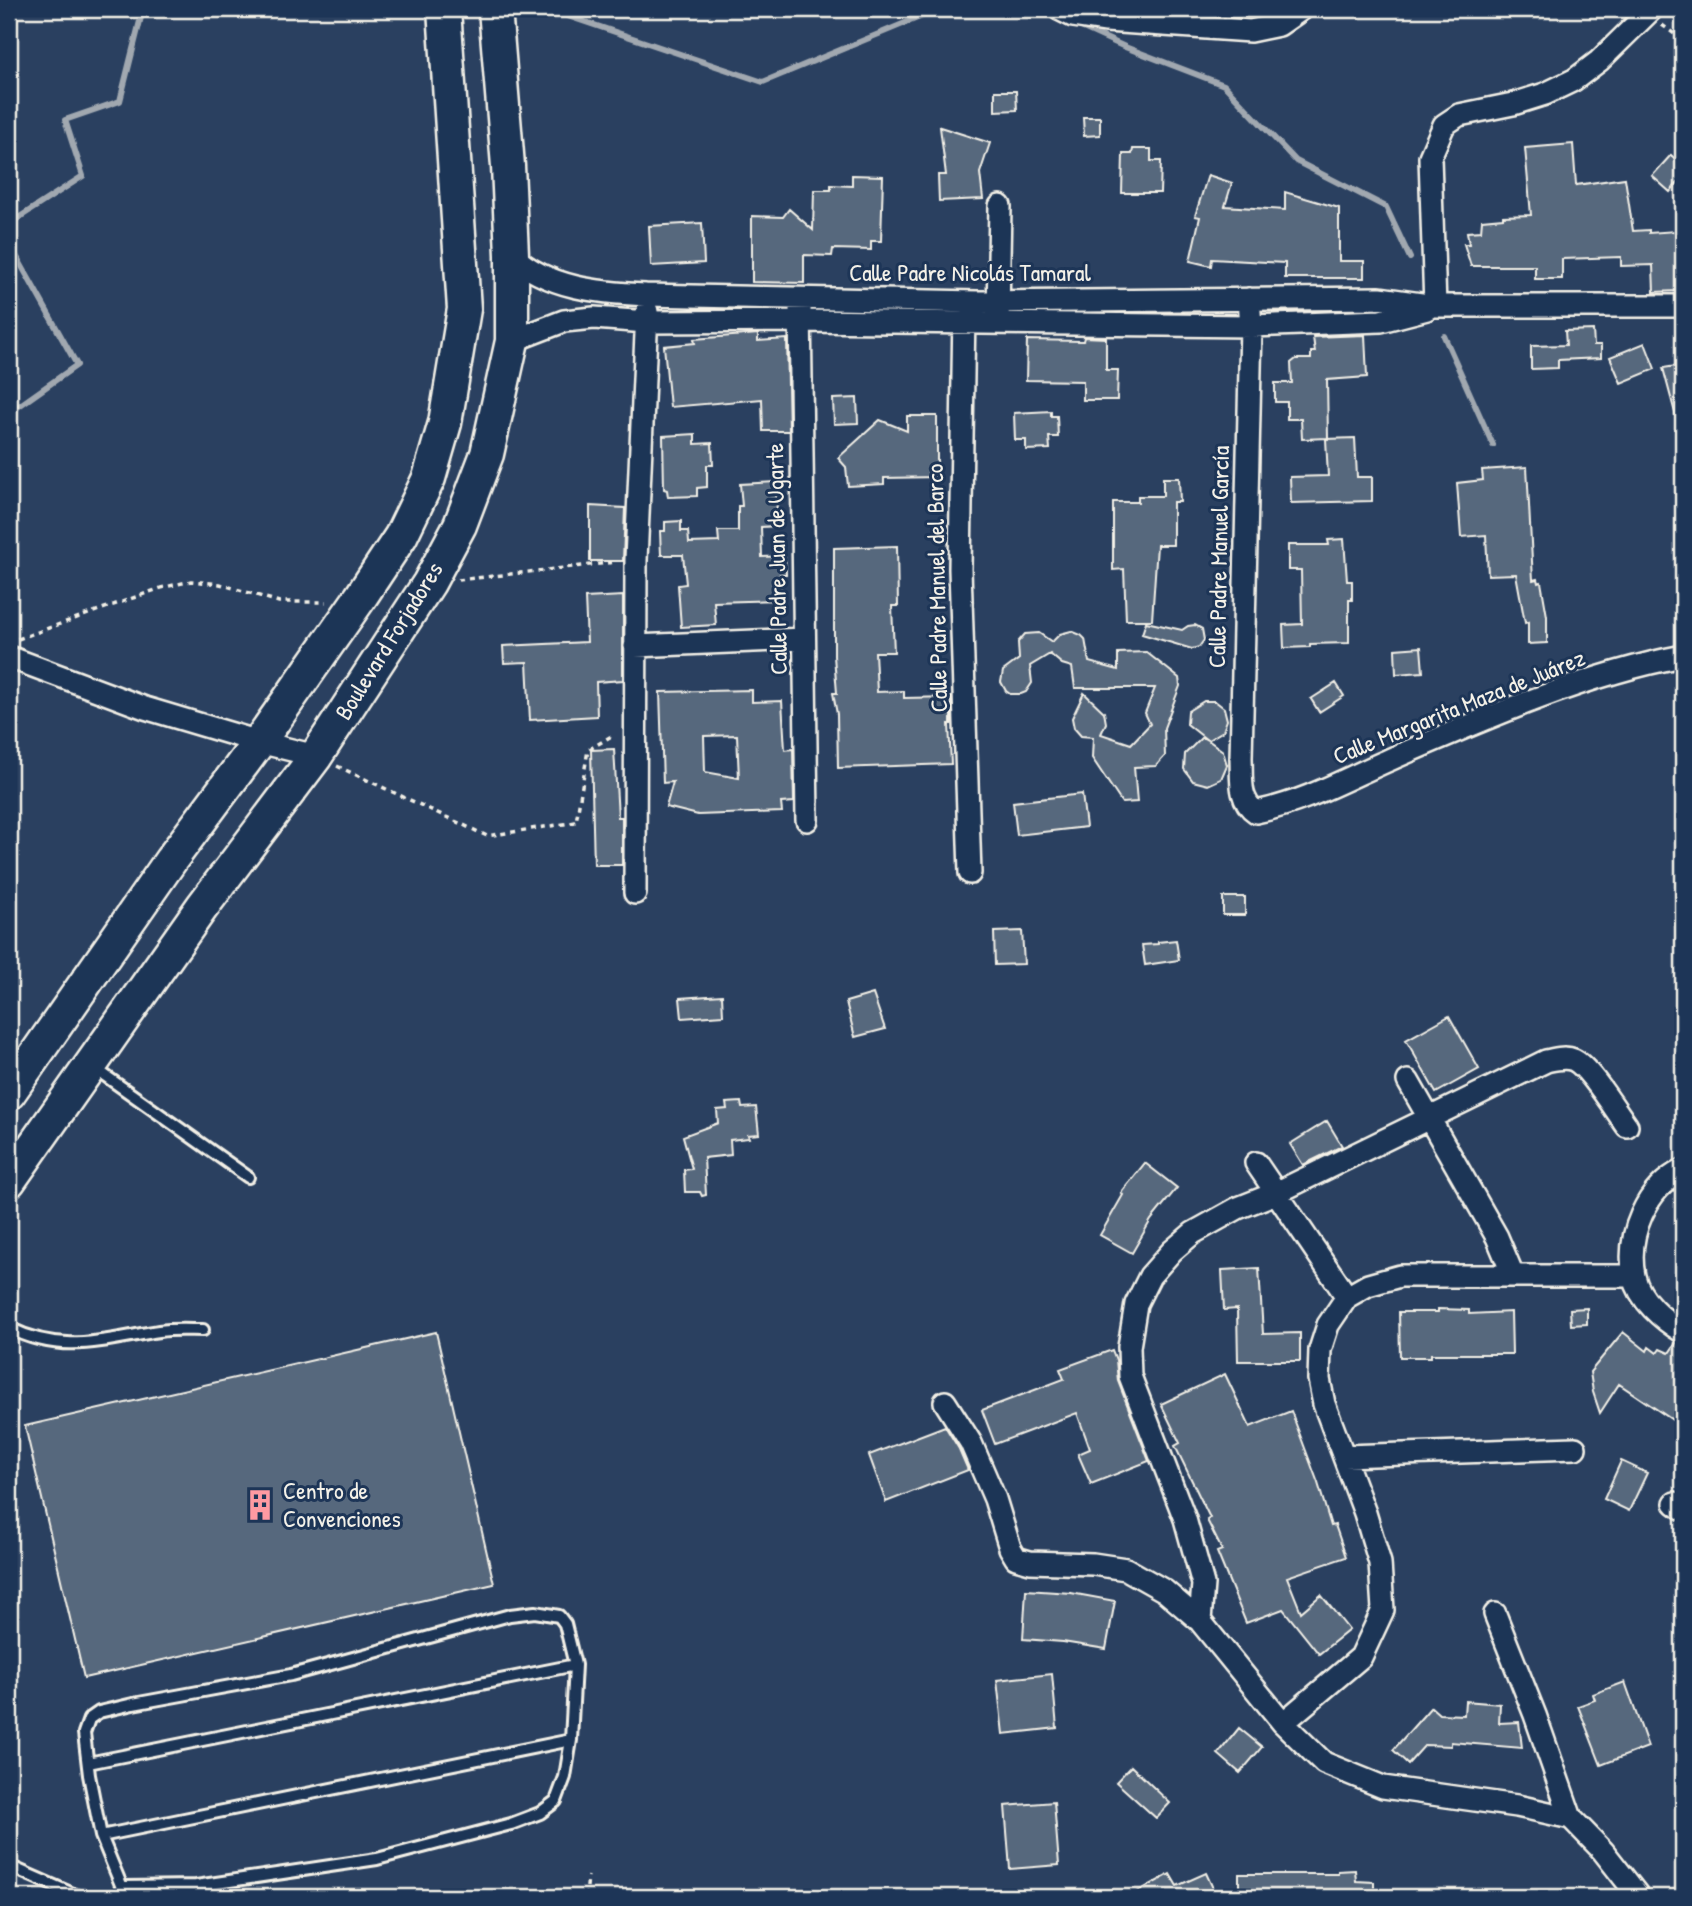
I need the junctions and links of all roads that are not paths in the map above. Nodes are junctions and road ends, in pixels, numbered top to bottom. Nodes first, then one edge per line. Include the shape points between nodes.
1 (444, 9) edge
2 (495, 9) edge
3 (1059, 9) edge
4 (1303, 9) edge
5 (1652, 9) edge
6 (1000, 206) dead end
7 (512, 255) junction
8 (646, 295) junction
9 (800, 297) junction
10 (1249, 299) junction
11 (1435, 306) junction
12 (1683, 306) edge
13 (964, 312) junction
14 (998, 312) junction
15 (801, 321) junction
16 (647, 322) junction
17 (1251, 326) junction
18 (512, 341) junction
19 (804, 639) junction
20 (635, 646) junction
21 (1683, 656) edge
22 (9, 657) edge
23 (259, 742) junction
24 (316, 756) junction
25 (1256, 812) joint
26 (807, 820) dead end
27 (970, 873) dead end
28 (635, 893) dead end
29 (90, 1065) junction
30 (1409, 1081) dead end
31 (9, 1093) edge
32 (1430, 1117) junction
33 (1627, 1126) dead end
34 (1256, 1163) dead end
35 (1683, 1170) edge
36 (248, 1177) dead end
37 (9, 1181) edge
38 (1276, 1193) junction
39 (1513, 1275) junction
40 (1634, 1276) junction
41 (1348, 1297) junction
42 (9, 1328) edge
43 (203, 1330) dead end
44 (1683, 1332) edge
45 (945, 1402) dead end
46 (1575, 1448) dead end
47 (1345, 1456) junction
48 (1495, 1614) dead end
49 (1200, 1621) junction
50 (575, 1665) junction
51 (1283, 1723) junction
52 (571, 1740) junction
53 (88, 1763) junction
54 (1571, 1818) junction
55 (101, 1836) junction
56 (9, 1866) edge
57 (125, 1892) edge
58 (80, 1897) edge
59 (1639, 1897) edge

1 - 23 main road, Boulevard Forjadores via 464,309 445,423 429,478 401,536
2 - 7 main road, Boulevard Forjadores
3 - 4 street via 1106,21 1250,31 1279,25
5 - 11 street via 1574,80 1513,104 1459,115 1444,125 1430,157
6 - 14 street
7 - 8 street, Calle Padre Nicolás Tamaral via 524,267 571,285
7 - 18 main road, Boulevard Forjadores
8 - 9 street, Calle Padre Nicolás Tamaral
8 - 16 street
9 - 13 street, Calle Padre Nicolás Tamaral
9 - 15 street, Calle Padre Juan de Ugarte
10 - 11 street, Calle Padre Nicolás Tamaral via 1380,298
10 - 14 street, Calle Padre Nicolás Tamaral
10 - 17 street, Calle Padre Manuel García
11 - 12 street, Calle Padre Nicolás Tamaral
11 - 17 street, Calle Padre Nicolás Tamaral via 1381,321
13 - 14 street, Calle Padre Nicolás Tamaral
13 - 15 street, Calle Padre Nicolás Tamaral
13 - 27 street, Calle Padre Manuel del Barco via 960,569
14 - 17 street, Calle Padre Nicolás Tamaral
15 - 16 street, Calle Padre Nicolás Tamaral
15 - 19 street, Calle Padre Juan de Ugarte
16 - 18 street, Calle Padre Nicolás Tamaral via 564,321
16 - 20 street
17 - 25 street, Calle Padre Manuel García via 1241,758 1244,800
18 - 24 main road, Boulevard Forjadores via 487,454 460,525 429,583
19 - 20 street
19 - 26 street, Calle Padre Juan de Ugarte
20 - 28 street
21 - 25 street, Calle Margarita Maza de Juárez via 1616,670 1454,732 1328,789
22 - 23 street via 145,708
23 - 24 street
23 - 31 main road, Boulevard Forjadores
24 - 29 main road, Boulevard Forjadores
29 - 36 lane
29 - 37 main road, Boulevard Forjadores
30 - 32 street
32 - 33 street via 1546,1061 1565,1059 1585,1069
32 - 38 street
32 - 39 street via 1497,1237
34 - 38 street
35 - 40 street via 1667,1178 1644,1206 1634,1238
38 - 41 street
38 - 49 street via 1193,1233 1150,1276 1134,1314 1130,1376 1185,1519 1203,1584
39 - 40 street
39 - 41 street via 1400,1276 1368,1285
40 - 44 street via 1653,1309
41 - 47 street via 1328,1325 1320,1350 1319,1379
42 - 43 lane via 60,1345 162,1330
45 - 49 street via 971,1443 1016,1558 1126,1569 1165,1591
46 - 47 street
47 - 51 street via 1380,1563 1383,1610 1361,1657
48 - 54 street
49 - 51 street
50 - 52 lane
50 - 53 lane
50 - 53 lane via 559,1616 546,1612 510,1615 291,1675 99,1713 89,1719 84,1733
51 - 54 street via 1324,1763 1383,1787
52 - 55 lane
52 - 57 lane via 556,1801 511,1824 377,1858 196,1886
53 - 55 lane
54 - 59 street
55 - 57 lane
56 - 58 lane

